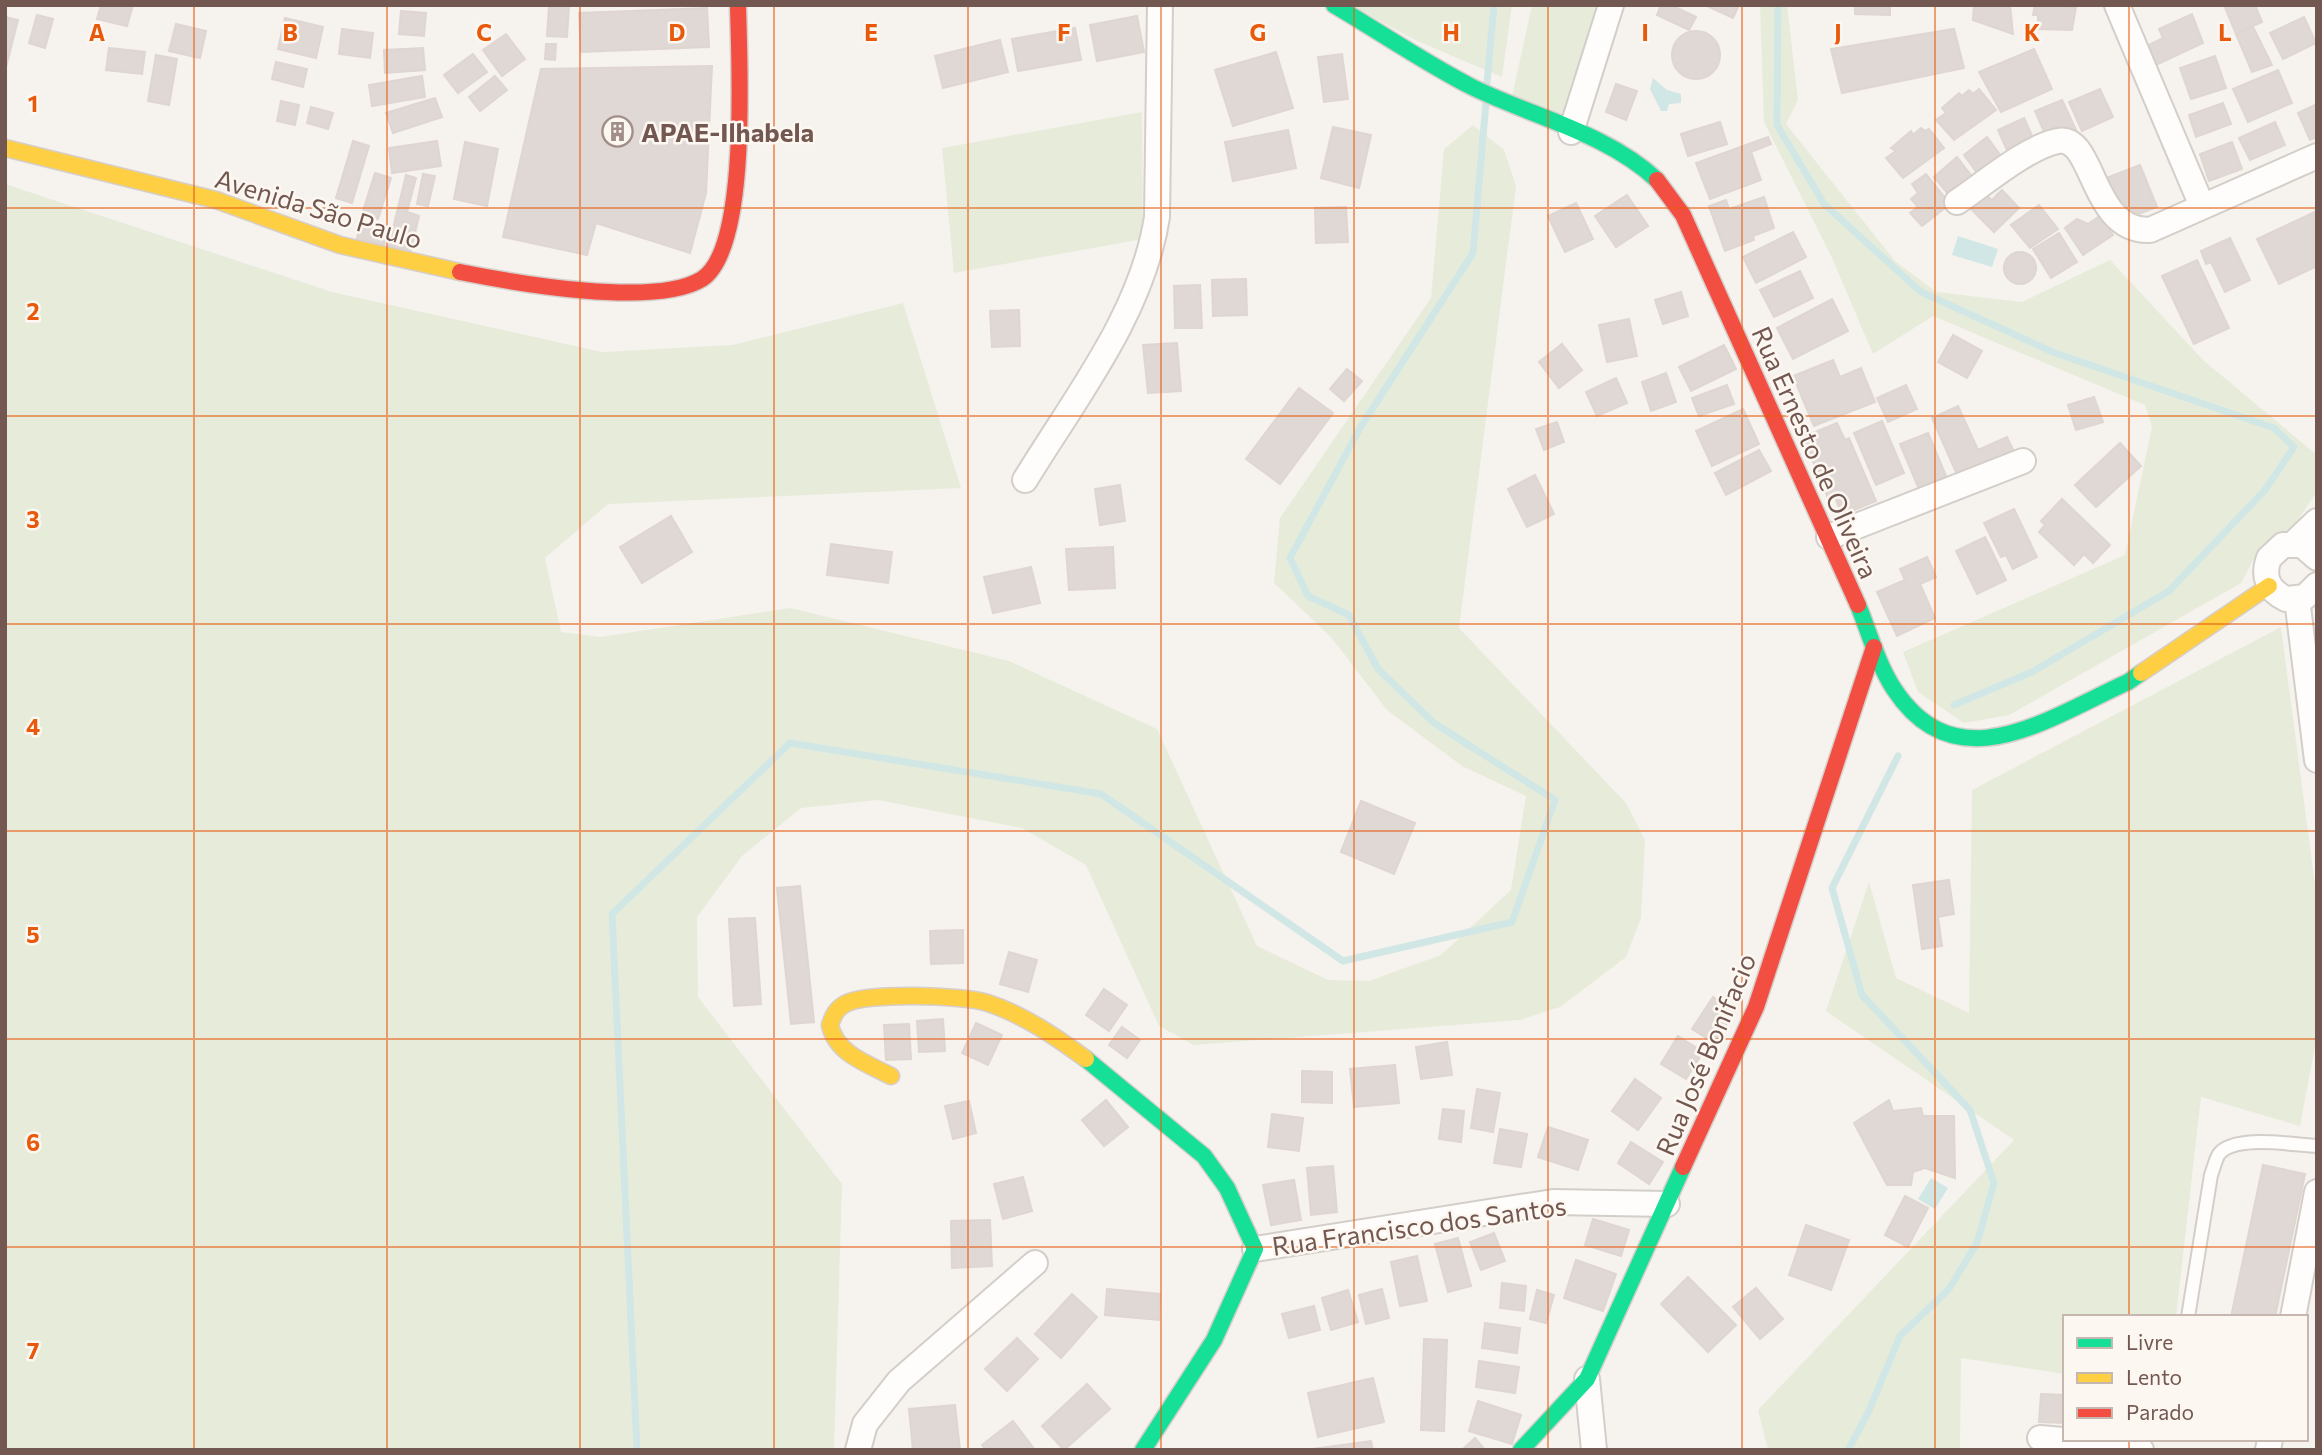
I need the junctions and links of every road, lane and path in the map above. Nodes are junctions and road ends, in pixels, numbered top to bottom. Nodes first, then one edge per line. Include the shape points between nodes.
1 (738, 5) edge
2 (1160, 5) edge
3 (1334, 5) edge
4 (1611, 5) edge
5 (2117, 5) edge
6 (1571, 132) junction
7 (5, 148) edge
8 (2317, 156) edge
9 (1957, 202) dead end
10 (2202, 206) junction
11 (2023, 461) dead end
12 (1025, 480) dead end
13 (2317, 521) edge
14 (1829, 537) junction
15 (2293, 544) junction
16 (2317, 558) edge
17 (2269, 586) junction
18 (2307, 592) edge
19 (1874, 647) junction
20 (2317, 761) edge
21 (891, 1076) dead end
22 (2317, 1146) edge
23 (2317, 1192) edge
24 (1667, 1203) junction
25 (1255, 1249) junction
26 (1035, 1263) dead end
27 (2188, 1315) edge
28 (2293, 1315) edge
29 (1587, 1379) junction
30 (2040, 1437) dead end
31 (2063, 1439) edge
32 (2081, 1441) edge
33 (858, 1450) edge
34 (1143, 1450) edge
35 (1521, 1450) edge
36 (1594, 1450) edge
37 (2141, 1450) edge

1 - 7 street, Avenida São Paulo via 736,183 729,232 721,255 703,278 675,290 632,293 487,278 421,266 340,244 216,200
2 - 12 street via 1154,238 1142,279 1118,328
3 - 6 street, Rua Ernesto de Oliveira via 1471,86
4 - 6 street
5 - 10 street
6 - 14 street, Rua Ernesto de Oliveira via 1641,165 1661,183 1683,215
8 - 10 street
9 - 10 street via 2015,163 2062,140 2077,146 2113,216 2128,228 2150,230
11 - 14 street
13 - 15 street
14 - 19 street, Rua Ernesto de Oliveira
15 - 16 street
15 - 17 street via 2283,545 2269,558 2265,576
17 - 18 street via 2286,599
17 - 19 street, Rua Ernesto de Oliveira via 2128,682 2008,736 1986,740 1932,729 1915,715 1893,688
18 - 20 street
19 - 24 street, Rua José Bonifacio via 1756,1007
21 - 25 street via 833,1041 830,1025 835,1012 848,1001 943,996 986,1002 1041,1028 1120,1086 1204,1157 1228,1190
22 - 27 lane via 2253,1142 2234,1145 2218,1156
23 - 28 street
24 - 25 street, Rua Francisco dos Santos via 1553,1202
24 - 29 street, Rua José Bonifacio
25 - 34 street via 1213,1340
26 - 33 street via 899,1381 865,1424
29 - 35 street, Rua José Bonifacio
29 - 36 street
30 - 31 street
32 - 37 street

